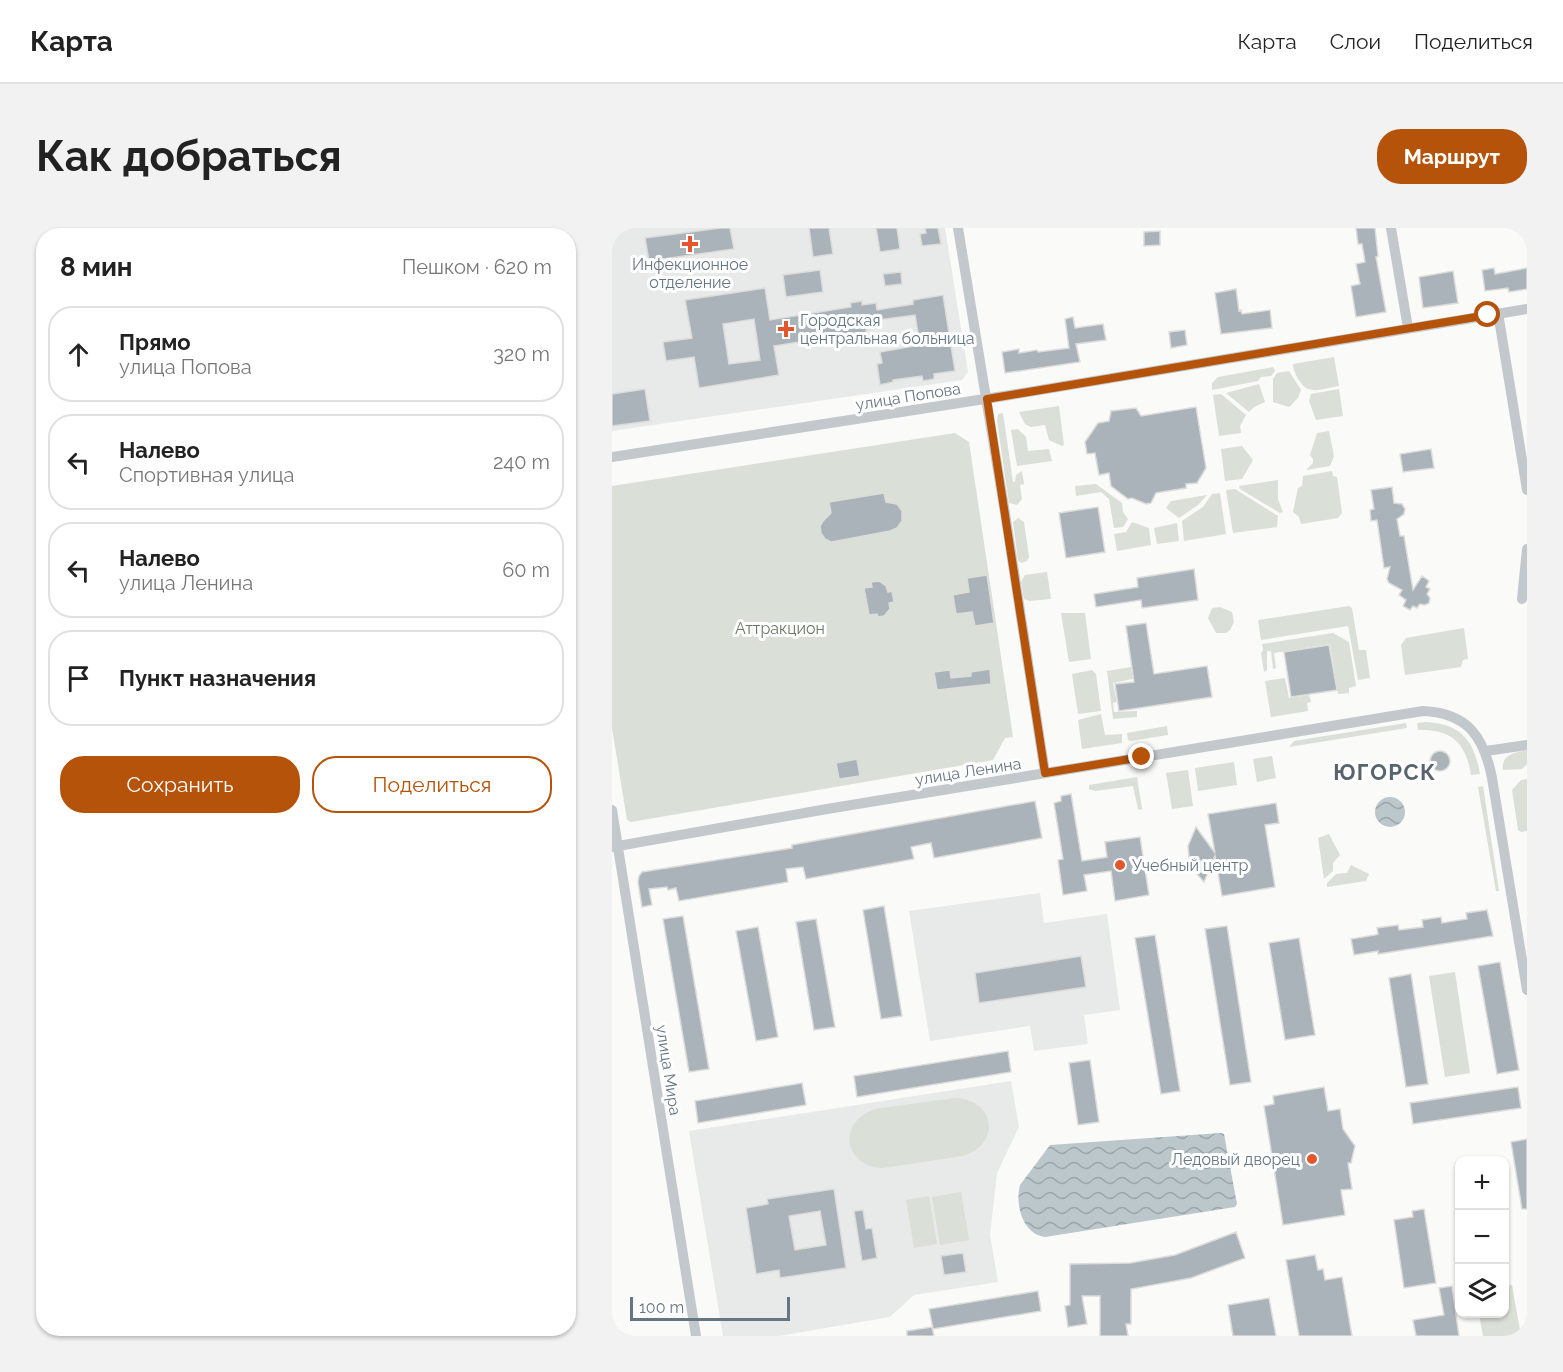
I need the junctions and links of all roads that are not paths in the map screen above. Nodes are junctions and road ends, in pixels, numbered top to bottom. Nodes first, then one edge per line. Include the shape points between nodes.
1 (958, 228) edge
2 (1391, 228) edge
3 (1527, 309) edge
4 (1498, 313) junction
5 (1408, 328) junction
6 (987, 399) junction
7 (612, 457) edge
8 (1527, 490) edge
9 (1527, 549) edge
10 (1522, 600) dead end
11 (1527, 745) edge
12 (1486, 751) junction
13 (1045, 773) junction
14 (612, 810) edge
15 (615, 847) edge
16 (1527, 990) edge
17 (696, 1336) edge

1 - 6 street
2 - 5 street
3 - 4 street, улица Попова
4 - 5 street, улица Попова
4 - 8 street
5 - 6 street, улица Попова
6 - 7 street, улица Попова
6 - 13 street
9 - 10 street
11 - 12 street
12 - 13 street, улица Ленина via 1477,735 1461,721 1423,711
12 - 16 street
13 - 15 street, улица Ленина
14 - 15 street, улица Мира
15 - 17 street, улица Мира

